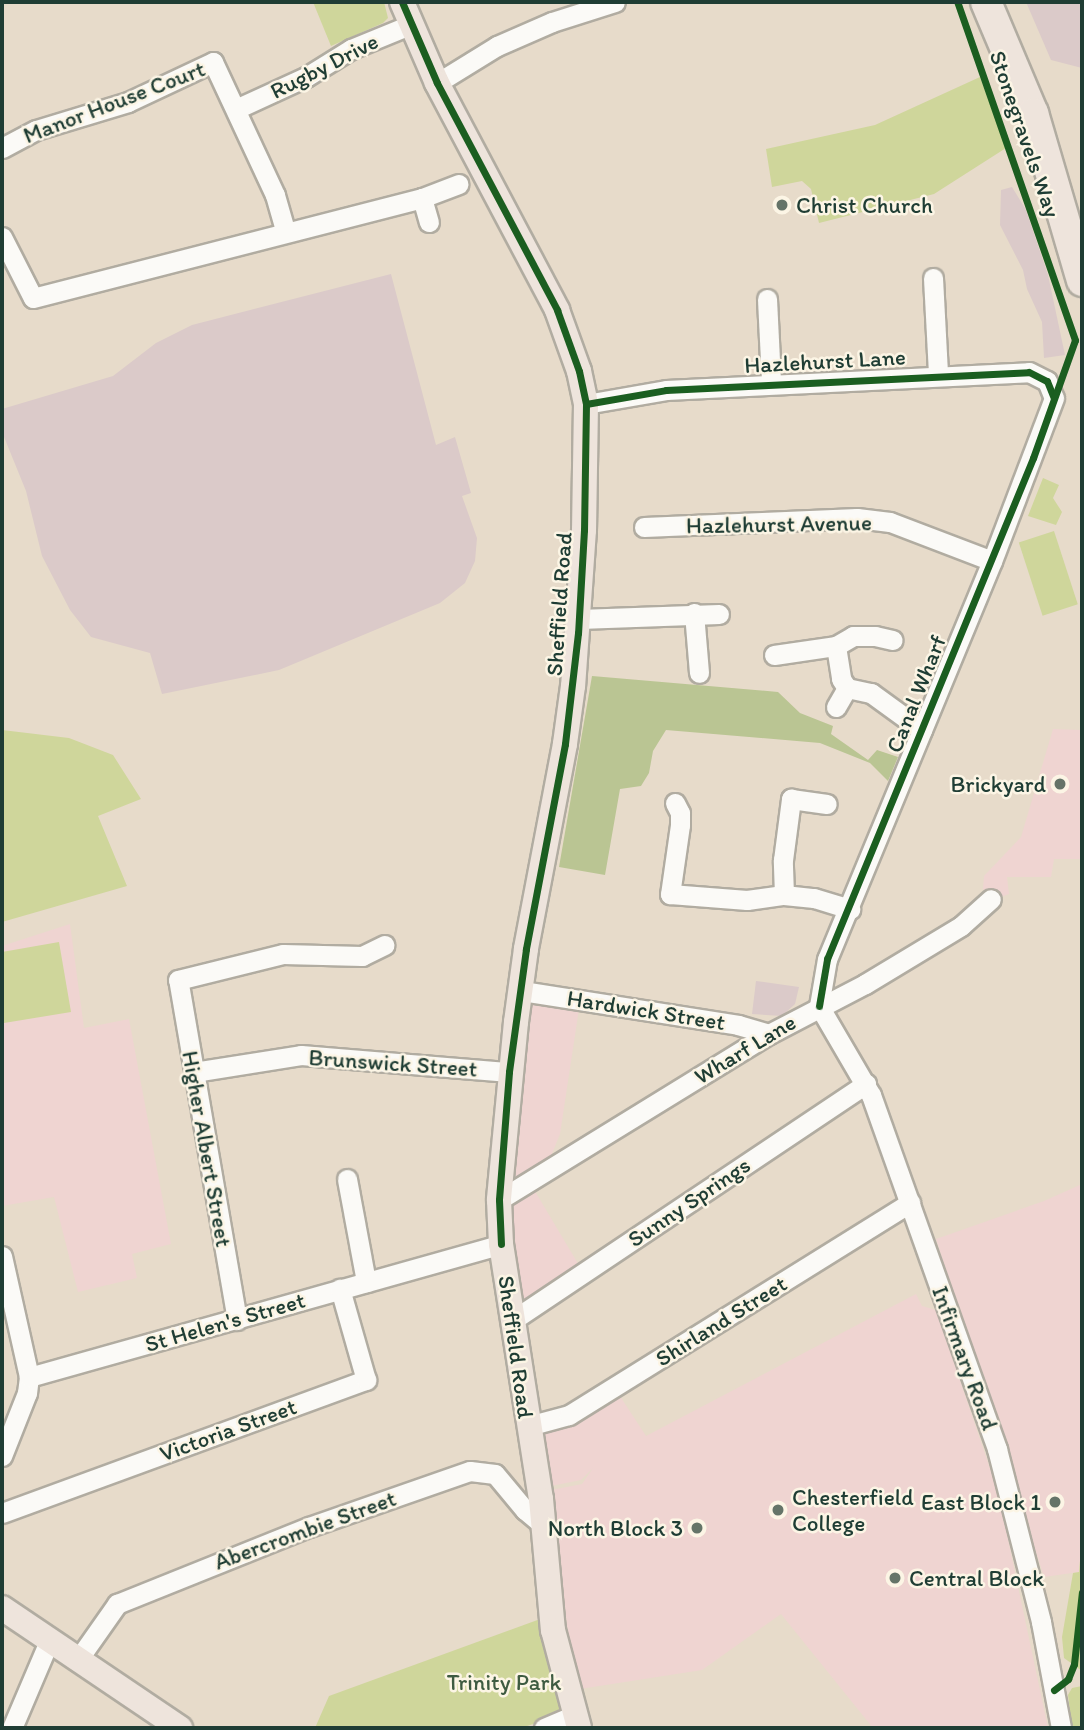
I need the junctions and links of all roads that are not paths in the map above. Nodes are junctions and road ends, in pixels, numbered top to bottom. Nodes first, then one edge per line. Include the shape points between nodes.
1 (615, 2) edge
2 (986, 2) edge
3 (1007, 2) edge
4 (407, 13) edge
5 (437, 83) junction
6 (236, 109) junction
7 (2, 148) edge
8 (458, 184) dead end
9 (422, 198) junction
10 (1082, 208) edge
11 (429, 222) dead end
12 (285, 231) junction
13 (2, 237) edge
14 (933, 278) dead end
15 (1082, 281) edge
16 (767, 299) dead end
17 (939, 374) junction
18 (771, 382) junction
19 (1054, 398) joint
20 (586, 404) junction
21 (644, 527) dead end
22 (992, 561) junction
23 (694, 613) junction
24 (719, 614) dead end
25 (579, 619) junction
26 (893, 640) dead end
27 (836, 646) junction
28 (774, 655) dead end
29 (699, 673) dead end
30 (847, 688) junction
31 (836, 707) dead end
32 (922, 730) junction
33 (674, 803) dead end
34 (827, 804) dead end
35 (784, 895) junction
36 (991, 899) dead end
37 (850, 909) junction
38 (385, 945) dead end
39 (522, 991) junction
40 (819, 1006) junction
41 (769, 1034) junction
42 (194, 1072) junction
43 (509, 1072) junction
44 (866, 1084) junction
45 (347, 1179) dead end
46 (499, 1200) junction
47 (909, 1203) junction
48 (501, 1244) junction
49 (2, 1256) edge
50 (366, 1282) junction
51 (340, 1289) junction
52 (237, 1320) junction
53 (513, 1320) junction
54 (29, 1377) junction
55 (528, 1426) junction
56 (2, 1456) edge
57 (2, 1513) edge
58 (544, 1526) junction
59 (2, 1608) edge
60 (50, 1639) junction
61 (77, 1661) junction
62 (577, 1722) edge
63 (12, 1728) edge
64 (180, 1728) edge
65 (544, 1728) edge
66 (1061, 1728) edge

1 - 5 street via 497,46
2 - 15 highway via 1033,113
3 - 10 highway via 1051,109
4 - 5 main road, Sheffield Road
4 - 6 street, Rugby Drive via 306,77
5 - 20 main road, Sheffield Road via 558,310
6 - 7 street, Manor House Court via 213,62 128,102 36,130
6 - 12 street, Manor House Court via 275,195
8 - 9 street
9 - 11 street
9 - 12 street
12 - 13 street via 33,298
14 - 17 street, Hazlehurst Lane
16 - 18 street, Hazlehurst Lane
17 - 18 street, Hazlehurst Lane
17 - 19 street, Hazlehurst Lane via 1029,372 1047,382
18 - 20 street, Hazlehurst Lane via 666,390
19 - 22 street, Canal Wharf
20 - 25 main road, Sheffield Road
21 - 22 street, Hazlehurst Avenue via 856,518 890,522
22 - 32 street, Canal Wharf
23 - 24 street
23 - 25 street
23 - 29 street
25 - 39 main road, Sheffield Road via 565,744
26 - 27 street via 852,636
27 - 28 street
27 - 30 street via 841,679
30 - 31 street
30 - 32 street via 871,693
32 - 37 street, Canal Wharf
33 - 35 street via 680,825 670,894 747,900
34 - 35 street via 791,799 783,860
35 - 37 street
36 - 40 street, Wharf Lane via 961,926
37 - 40 street, Canal Wharf via 827,959
38 - 42 street, Higher Albert Street via 362,956 284,954 178,979
39 - 41 street, Hardwick Street via 738,1025
39 - 43 main road, Sheffield Road
40 - 41 street, Wharf Lane
40 - 44 street, Infirmary Road
41 - 46 street, Wharf Lane
42 - 43 street, Brunswick Street via 301,1055
42 - 52 street, Higher Albert Street
43 - 46 main road, Sheffield Road
44 - 47 street, Infirmary Road
44 - 53 street, Sunny Springs
45 - 50 street
46 - 48 main road, Sheffield Road
47 - 55 street, Shirland Street via 569,1415
47 - 66 street, Infirmary Road via 997,1449 1041,1622
48 - 50 street, St Helen's Street
48 - 53 main road, Sheffield Road
49 - 54 street
50 - 51 street, St Helen's Street
51 - 52 street, St Helen's Street
51 - 57 street, Victoria Street via 366,1381
52 - 54 street, St Helen's Street
53 - 55 main road, Sheffield Road
54 - 56 street
55 - 58 main road, Sheffield Road
58 - 61 street, Abercrombie Street via 495,1474 470,1471 117,1604
58 - 62 main road, Sheffield Road via 553,1630
59 - 60 main road
60 - 61 main road
60 - 63 street
61 - 64 main road
62 - 65 street

